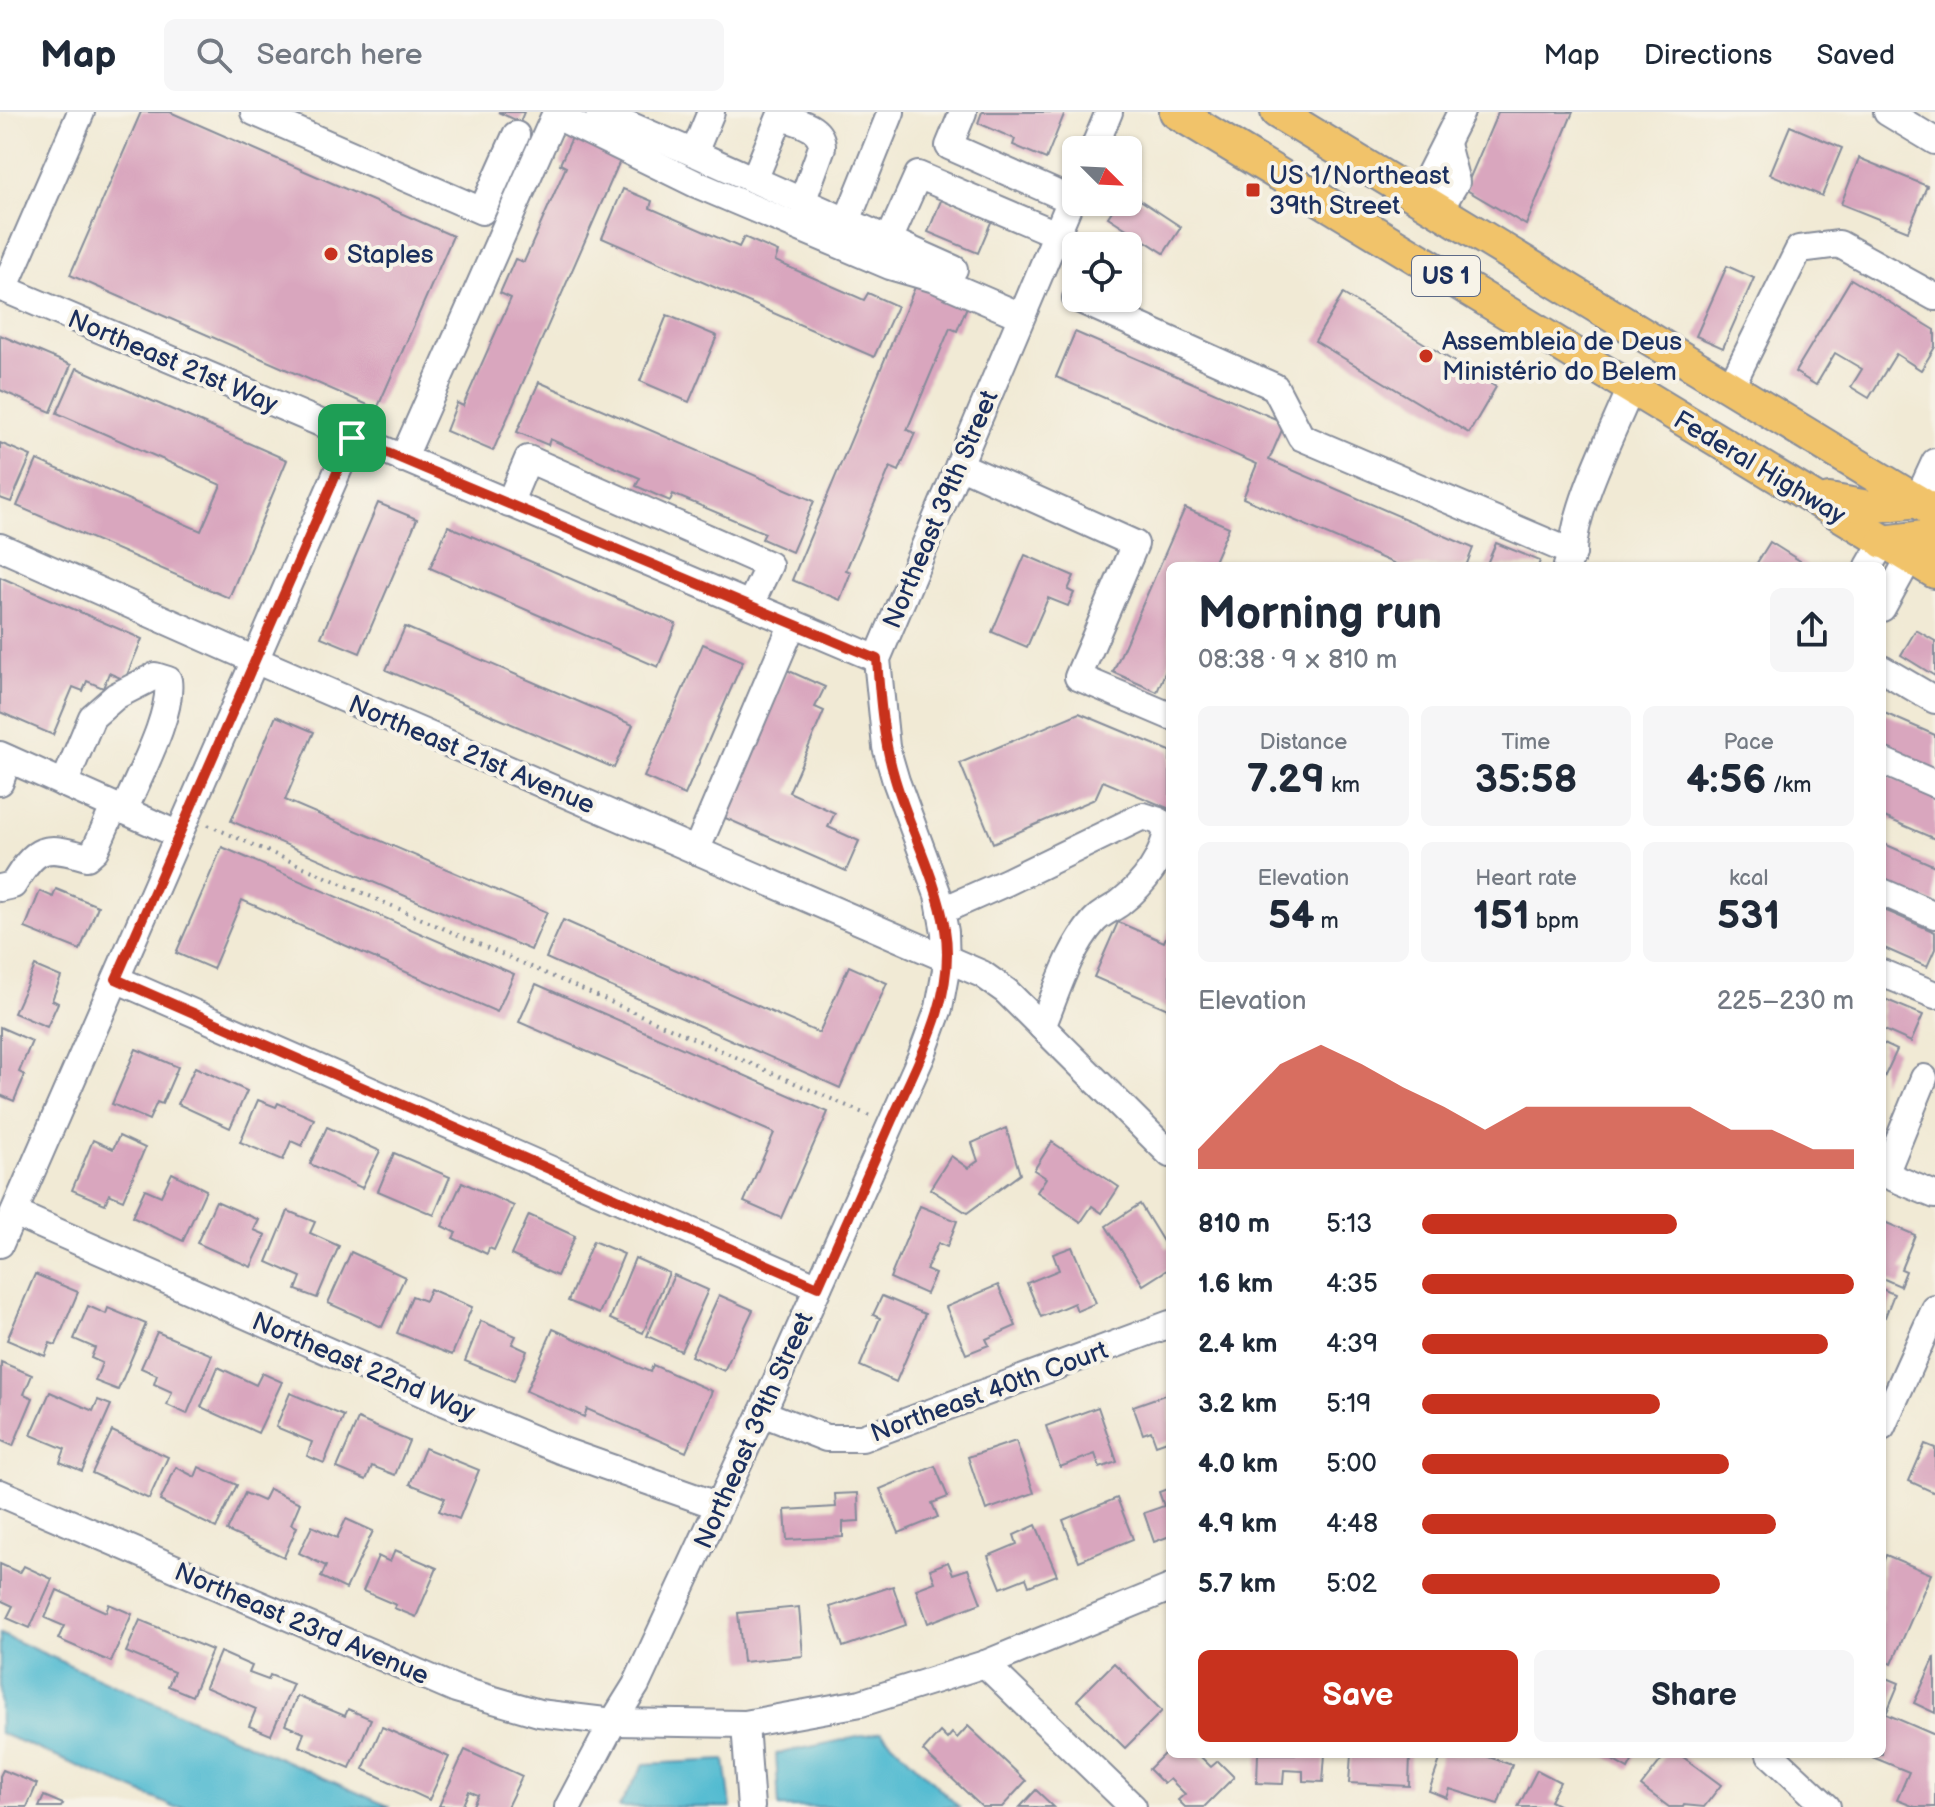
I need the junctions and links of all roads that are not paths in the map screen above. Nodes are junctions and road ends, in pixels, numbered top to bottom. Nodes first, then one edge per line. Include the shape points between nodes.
1 (81, 112) edge
2 (254, 112) edge
3 (599, 112) edge
4 (711, 112) edge
5 (891, 112) edge
6 (963, 112) edge
7 (1109, 112) edge
8 (1176, 112) edge
9 (1277, 112) edge
10 (1461, 112) edge
11 (1887, 112) edge
12 (782, 114) edge
13 (516, 135) dead end
14 (1099, 136) edge
15 (1935, 141) edge
16 (694, 153) junction
17 (754, 180) junction
18 (1062, 190) edge
19 (802, 202) junction
20 (1429, 203) junction
21 (1064, 216) edge
22 (847, 221) junction
23 (1056, 234) junction
24 (889, 240) junction
25 (2, 288) edge
26 (1935, 297) edge
27 (1062, 298) edge
28 (1028, 299) junction
29 (1107, 312) edge
30 (1631, 388) junction
31 (1730, 388) junction
32 (352, 438) junction
33 (403, 459) junction
34 (1935, 462) edge
35 (959, 465) junction
36 (1810, 497) junction
37 (509, 504) junction
38 (1926, 507) edge
39 (0, 547) edge
40 (1876, 554) edge
41 (1927, 556) edge
42 (1570, 560) edge
43 (1886, 603) edge
44 (750, 605) junction
45 (793, 623) junction
46 (877, 659) junction
47 (255, 660) junction
48 (1886, 671) edge
49 (1935, 700) edge
50 (1166, 714) edge
51 (1886, 763) edge
52 (3, 766) edge
53 (64, 784) junction
54 (1935, 784) edge
55 (119, 809) junction
56 (183, 826) junction
57 (1166, 830) edge
58 (1166, 836) edge
59 (696, 851) junction
60 (0, 888) edge
61 (1886, 894) edge
62 (941, 911) junction
63 (1935, 915) edge
64 (946, 959) junction
65 (1886, 975) edge
66 (116, 979) junction
67 (1935, 995) edge
68 (1042, 1027) junction
69 (1924, 1078) dead end
70 (1166, 1150) edge
71 (1886, 1168) edge
72 (1886, 1174) edge
73 (1935, 1195) edge
74 (14, 1213) junction
75 (0, 1244) edge
76 (818, 1287) junction
77 (1935, 1309) edge
78 (1166, 1325) edge
79 (762, 1413) junction
80 (1886, 1418) edge
81 (0, 1493) edge
82 (719, 1506) junction
83 (1166, 1590) edge
84 (985, 1664) junction
85 (613, 1722) junction
86 (745, 1724) junction
87 (1774, 1758) edge
88 (568, 1807) edge
89 (751, 1807) edge
90 (1133, 1807) edge
91 (1827, 1807) edge

1 - 25 street
2 - 13 street via 482,211
3 - 16 street
4 - 16 street
5 - 22 street
6 - 18 street via 949,146
7 - 14 street
8 - 30 main road, Federal Highway / US 1
9 - 20 main road, Federal Highway / US 1
10 - 20 street via 1446,144 1456,182
11 - 15 street
12 - 17 street
12 - 19 street via 814,129 822,139
16 - 17 street
17 - 19 street
19 - 22 street
20 - 31 main road, Federal Highway / US 1
21 - 23 street, Northeast 39th Street
22 - 24 street
23 - 24 street via 918,175
23 - 28 street, Northeast 39th Street
24 - 28 street
25 - 32 street, Northeast 21st Way
26 - 31 street via 1839,244 1799,249
27 - 28 street
28 - 33 street via 890,266 696,184 555,115
28 - 35 street, Northeast 39th Street
29 - 42 street via 1275,387 1301,437
30 - 36 main road, Federal Highway / US 1
30 - 42 street via 1581,511
31 - 38 main road, Federal Highway / US 1
32 - 33 street, Northeast 21st Way
32 - 47 street
33 - 37 street, Northeast 21st Way
34 - 38 street
35 - 46 street, Northeast 39th Street
35 - 50 street via 1135,544 1078,677
36 - 38 main road via 1868,507
36 - 40 main road, Federal Highway / US 1
37 - 44 street, Northeast 21st Way
37 - 44 street via 528,459 769,565
39 - 47 street, Northeast 21st Avenue
40 - 41 main road via 1924,537
41 - 43 street
44 - 45 street, Northeast 21st Way
45 - 46 street, Northeast 21st Way
45 - 59 street
46 - 62 street, Northeast 39th Street via 886,747
47 - 56 street
47 - 59 street, Northeast 21st Avenue
48 - 49 street
51 - 54 street
52 - 53 street
53 - 55 street
53 - 55 street via 92,717 116,696 155,676 168,680 164,715
55 - 56 street
55 - 60 street via 87,857 49,850 30,858 13,885
56 - 66 street
57 - 62 street via 1143,816
58 - 68 street via 1150,872 1096,918 1076,947
59 - 64 street, Northeast 21st Avenue
61 - 63 street
62 - 64 street, Northeast 39th Street
64 - 68 street, Northeast 21st Avenue via 994,982
64 - 76 street, Northeast 39th Street via 939,1008 921,1057
65 - 67 street
66 - 74 street
66 - 76 street
68 - 70 street, Northeast 21st Avenue
69 - 71 street
72 - 73 street
74 - 75 street
74 - 82 street, Northeast 22nd Way via 432,1397 560,1450
76 - 79 street, Northeast 39th Street
77 - 80 street
78 - 79 street, Northeast 40th Court via 862,1438 826,1438
79 - 82 street, Northeast 39th Street
81 - 85 street, Northeast 23rd Avenue via 456,1689 539,1713
82 - 85 street, Northeast 39th Street via 636,1685
83 - 84 street, Northeast 23rd Avenue
84 - 86 street, Northeast 23rd Avenue via 861,1703
84 - 90 street
85 - 86 street, Northeast 23rd Avenue
85 - 88 street, Northeast 39th Street
86 - 89 street
87 - 91 street

